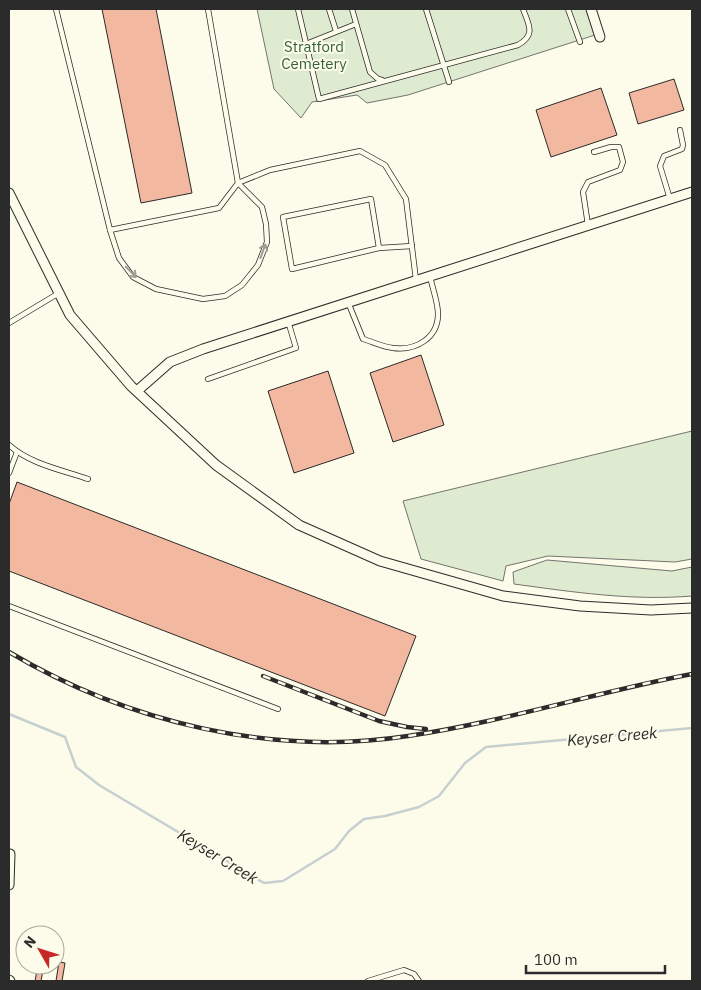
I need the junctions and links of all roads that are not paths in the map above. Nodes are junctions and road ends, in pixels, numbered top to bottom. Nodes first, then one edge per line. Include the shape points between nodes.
1 (56, 9) edge
2 (208, 9) edge
3 (298, 9) edge
4 (329, 9) edge
5 (352, 9) edge
6 (426, 9) edge
7 (523, 9) edge
8 (568, 9) edge
9 (590, 9) edge
10 (356, 24) junction
11 (336, 31) junction
12 (600, 37) dead end
13 (580, 42) dead end
14 (306, 44) junction
15 (444, 65) junction
16 (386, 80) junction
17 (448, 82) dead end
18 (680, 130) dead end
19 (594, 152) dead end
20 (238, 183) junction
21 (692, 192) edge
22 (9, 193) edge
23 (670, 199) junction
24 (588, 225) junction
25 (110, 230) junction
26 (412, 246) junction
27 (378, 248) junction
28 (430, 276) junction
29 (416, 280) junction
30 (59, 293) junction
31 (348, 302) junction
32 (288, 321) junction
33 (9, 323) edge
34 (208, 379) dead end
35 (137, 391) junction
36 (9, 445) edge
37 (17, 452) junction
38 (9, 473) edge
39 (88, 479) dead end
40 (9, 606) edge
41 (692, 608) edge
42 (278, 709) dead end
43 (10, 854) dead end
44 (9, 885) edge
45 (368, 981) edge
46 (419, 981) edge

1 - 25 lane
2 - 20 lane
3 - 14 lane
4 - 11 lane
5 - 10 lane
6 - 15 lane
7 - 15 lane via 530,30 527,40
8 - 13 lane
9 - 12 street
10 - 11 lane
10 - 16 lane via 370,72 378,79
11 - 14 lane
14 - 16 lane via 319,99
15 - 16 lane
15 - 17 lane
18 - 23 lane via 682,149 664,156 660,166
19 - 24 lane via 618,147 623,162 620,170 588,182 583,192
20 - 25 lane via 219,208
25 -> 20 lane via 119,258 133,277 156,289 203,299 225,296 242,285 253,272 267,242 262,207
20 - 26 lane via 270,170 360,152 385,165 406,199
21 - 23 street
22 - 30 street
23 - 24 street
24 - 28 street
26 - 27 lane
26 - 29 lane
27 - 27 lane via 292,269 283,217 371,199
28 - 29 street
28 - 31 lane via 438,313 433,334 409,348 392,348 363,339
29 - 31 street
30 - 33 lane
30 - 35 street via 70,316
31 - 32 street
32 - 34 lane via 296,348
32 - 35 street via 170,362
35 - 41 street via 216,465 299,525 380,561 503,596 580,606 651,610
36 - 37 lane
37 - 38 lane
37 - 39 lane
40 - 42 lane
43 - 44 street
45 - 46 lane via 404,970 414,974

